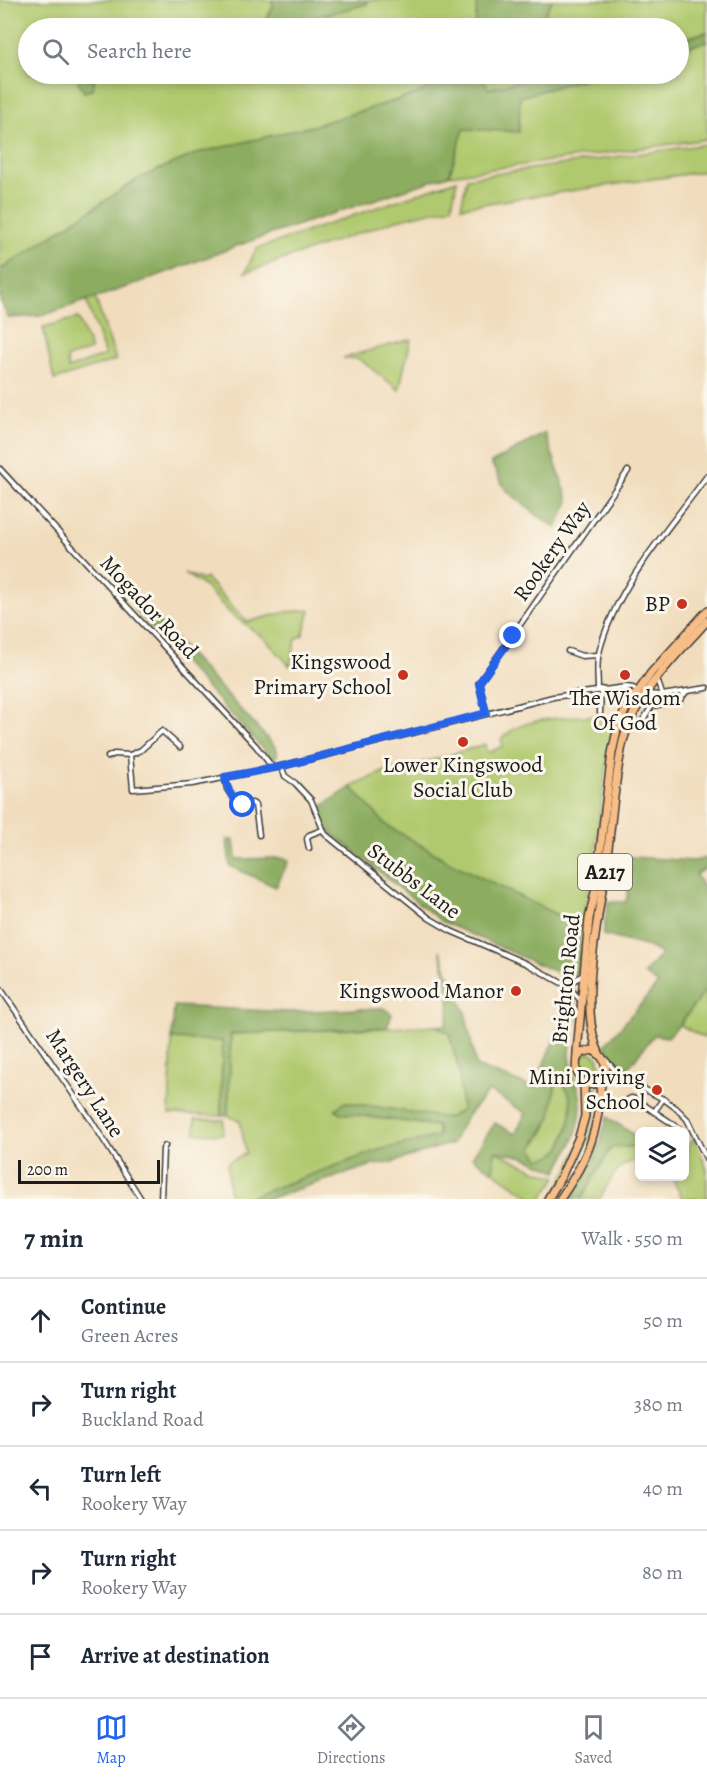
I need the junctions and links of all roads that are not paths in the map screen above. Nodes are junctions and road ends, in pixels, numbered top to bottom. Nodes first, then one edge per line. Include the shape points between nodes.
1 (0, 469) edge
2 (628, 471) dead end
3 (707, 476) edge
4 (707, 611) edge
5 (707, 621) edge
6 (568, 651) dead end
7 (598, 655) junction
8 (657, 678) junction
9 (707, 688) edge
10 (599, 690) junction
11 (686, 691) junction
12 (640, 693) junction
13 (662, 695) junction
14 (486, 713) junction
15 (600, 713) dead end
16 (641, 723) dead end
17 (180, 747) dead end
18 (130, 754) junction
19 (108, 758) dead end
20 (280, 766) junction
21 (273, 768) junction
22 (225, 777) junction
23 (322, 830) junction
24 (259, 835) dead end
25 (309, 848) dead end
26 (584, 975) junction
27 (562, 983) junction
28 (0, 988) edge
29 (581, 1001) junction
30 (601, 1054) junction
31 (576, 1061) junction
32 (615, 1073) junction
33 (602, 1079) junction
34 (584, 1084) junction
35 (663, 1099) junction
36 (619, 1105) dead end
37 (654, 1112) junction
38 (675, 1127) edge
39 (165, 1146) dead end
40 (707, 1160) edge
41 (141, 1199) edge
42 (161, 1199) edge
43 (548, 1199) edge
44 (560, 1199) edge

1 - 21 street, Mogador Road
2 - 14 street, Rookery Way via 479,683
3 - 7 street via 629,582
4 - 12 highway, Brighton Road / A217 via 651,673
5 - 8 highway, Brighton Road / A217
6 - 7 street via 582,656
7 - 10 street
8 - 12 highway, Brighton Road / A217
8 - 13 street
9 - 11 street
10 - 12 street via 633,688
10 - 14 street
10 - 15 street
11 - 13 street
11 - 16 street via 679,700 652,706
12 - 13 street
12 - 26 highway, Brighton Road / A217 via 618,726 612,753
12 - 30 highway, Brighton Road / A217 via 620,754 592,964 591,1025 594,1044
14 - 20 street
17 - 18 street via 162,731 141,750
18 - 19 street
18 - 22 street via 133,789
20 - 21 street
20 - 23 street via 285,776 311,800
21 - 22 street
22 - 24 street via 227,789 237,804 255,805
23 - 25 street via 309,835
23 - 27 street, Stubbs Lane via 439,925
26 - 27 street
26 - 29 highway, Brighton Road / A217
27 - 29 street, Stubbs Lane
28 - 41 street, Margery Lane
29 - 31 highway, Brighton Road / A217
30 - 31 highway via 586,1051
30 - 32 street
30 - 33 highway, A217 via 605,1062
31 - 34 highway, A217
32 - 33 street
32 - 35 street
33 - 34 highway
33 - 44 highway, A217 via 593,1140
34 - 43 highway, A217 via 585,1116 579,1137
35 - 37 street
35 - 40 street via 687,1119
36 - 37 street via 631,1098
37 - 38 street
39 - 42 street

